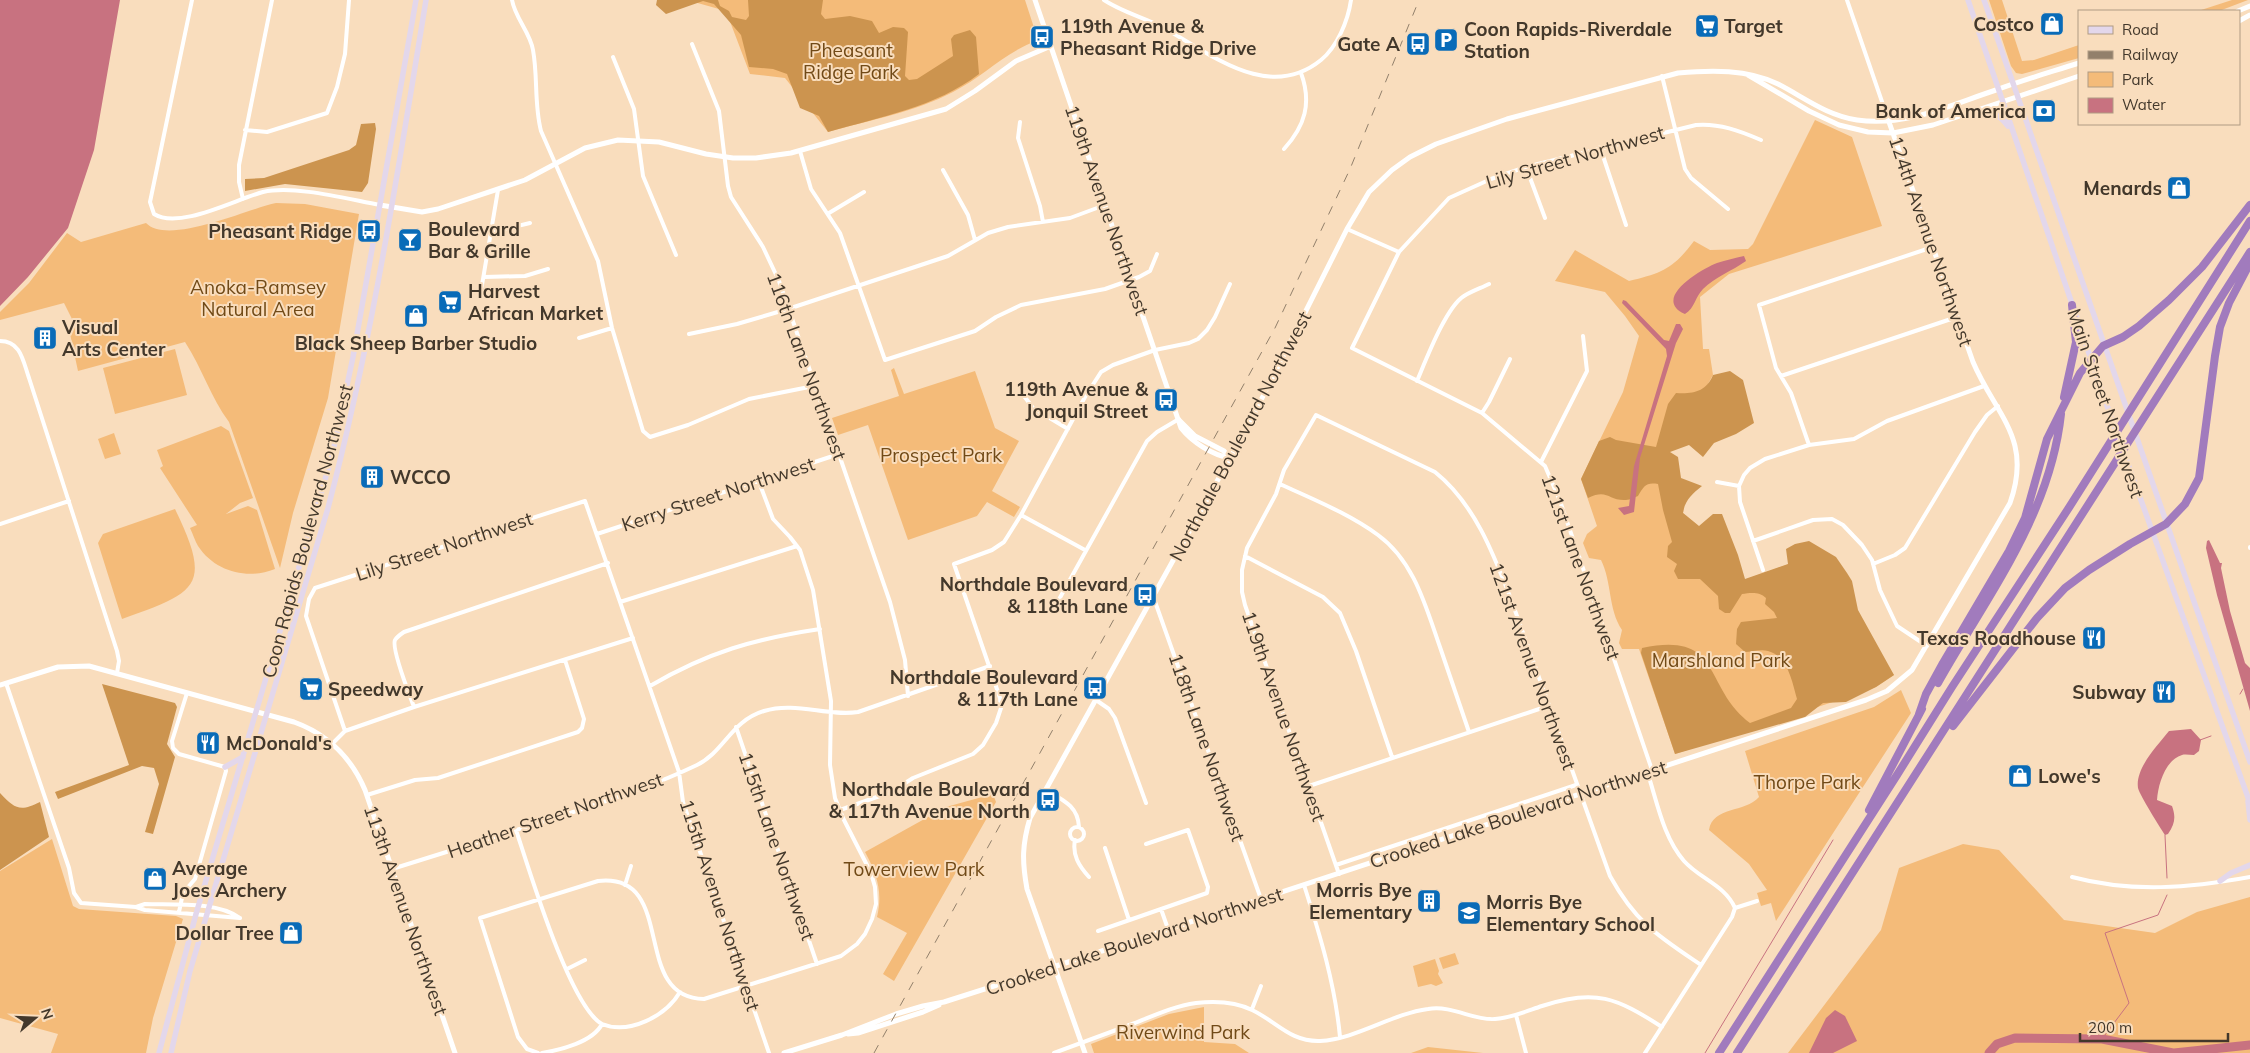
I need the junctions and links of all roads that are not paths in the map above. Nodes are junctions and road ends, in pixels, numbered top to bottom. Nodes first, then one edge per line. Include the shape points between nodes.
1 (192, 0) edge
2 (272, 0) edge
3 (349, 0) edge
4 (416, 0) edge
5 (426, 0) edge
6 (512, 0) edge
7 (1035, 0) edge
8 (1106, 0) edge
9 (1351, 0) edge
10 (1847, 0) edge
11 (1968, 0) edge
12 (1984, 0) edge
13 (692, 44) dead end
14 (1051, 46) junction
15 (613, 57) dead end
16 (2078, 63) edge
17 (1301, 72) junction
18 (1748, 75) junction
19 (1662, 76) junction
20 (2078, 76) edge
21 (2014, 84) junction
22 (1998, 89) junction
23 (2018, 96) junction
24 (2002, 102) junction
25 (1971, 112) junction
26 (1020, 122) dead end
27 (1890, 122) junction
28 (245, 130) junction
29 (1674, 130) junction
30 (2012, 131) junction
31 (1894, 133) junction
32 (638, 140) junction
33 (1761, 140) dead end
34 (1600, 147) junction
35 (1284, 149) dead end
36 (800, 151) junction
37 (725, 157) junction
38 (555, 163) junction
39 (1526, 167) junction
40 (943, 170) dead end
41 (498, 190) junction
42 (864, 192) dead end
43 (243, 199) junction
44 (380, 205) junction
45 (1106, 205) junction
46 (2250, 206) edge
47 (390, 207) junction
48 (1728, 209) dead end
49 (829, 213) junction
50 (1545, 218) dead end
51 (2250, 221) edge
52 (1043, 222) junction
53 (530, 224) dead end
54 (1626, 225) dead end
55 (1348, 229) junction
56 (492, 232) junction
57 (975, 240) junction
58 (1933, 247) junction
59 (1399, 252) junction
60 (2250, 252) edge
61 (1157, 254) dead end
62 (676, 256) dead end
63 (2250, 264) edge
64 (548, 269) dead end
65 (484, 277) junction
66 (1131, 280) junction
67 (1230, 284) dead end
68 (1489, 284) dead end
69 (858, 285) junction
70 (481, 291) dead end
71 (2072, 305) junction
72 (788, 308) junction
73 (1957, 317) junction
74 (612, 328) junction
75 (689, 334) dead end
76 (1583, 336) dead end
77 (579, 338) dead end
78 (0, 341) edge
79 (2104, 346) junction
80 (1352, 348) joint
81 (1155, 350) junction
82 (2091, 358) junction
83 (1510, 359) dead end
84 (1780, 376) junction
85 (1417, 381) junction
86 (814, 386) junction
87 (1984, 386) junction
88 (1024, 396) dead end
89 (1998, 406) junction
90 (2061, 412) junction
91 (1482, 413) junction
92 (1316, 415) joint
93 (1179, 419) junction
94 (1068, 429) junction
95 (1809, 445) junction
96 (839, 454) junction
97 (1230, 458) junction
98 (1541, 462) junction
99 (759, 482) junction
100 (1717, 482) dead end
101 (1280, 484) junction
102 (1739, 486) junction
103 (69, 501) junction
104 (585, 501) joint
105 (1021, 515) junction
106 (0, 524) edge
107 (2166, 524) junction
108 (2152, 532) junction
109 (597, 534) junction
110 (1753, 541) junction
111 (797, 546) junction
112 (1086, 550) junction
113 (1245, 556) junction
114 (608, 563) junction
115 (1873, 564) junction
116 (1763, 570) dead end
117 (1153, 596) junction
118 (620, 602) junction
119 (1052, 612) dead end
120 (1944, 616) joint
121 (820, 629) junction
122 (633, 638) junction
123 (1927, 646) junction
124 (565, 660) junction
125 (990, 666) junction
126 (117, 673) junction
127 (6, 683) junction
128 (0, 685) edge
129 (650, 686) junction
130 (187, 694) junction
131 (908, 696) junction
132 (1096, 700) junction
133 (1548, 706) junction
134 (414, 707) junction
135 (256, 712) junction
136 (832, 712) junction
137 (266, 715) junction
138 (736, 727) junction
139 (345, 731) junction
140 (1469, 732) junction
141 (332, 744) junction
142 (243, 757) junction
143 (1392, 757) junction
144 (2250, 762) edge
145 (225, 767) junction
146 (1650, 771) junction
147 (679, 772) junction
148 (1576, 785) junction
149 (1309, 786) junction
150 (1910, 786) junction
151 (1046, 790) junction
152 (1579, 794) junction
153 (367, 795) junction
154 (2249, 801) edge
155 (1146, 803) dead end
156 (840, 810) junction
157 (2250, 820) edge
158 (1080, 827) junction
159 (516, 830) junction
160 (1076, 840) junction
161 (1146, 844) dead end
162 (1105, 848) dead end
163 (1848, 852) junction
164 (1336, 865) junction
165 (2250, 865) edge
166 (631, 866) dead end
167 (392, 869) junction
168 (1339, 874) junction
169 (1089, 877) dead end
170 (2072, 877) dead end
171 (2250, 877) edge
172 (2220, 882) junction
173 (624, 885) junction
174 (1304, 885) junction
175 (539, 899) junction
176 (1261, 899) junction
177 (1756, 901) dead end
178 (180, 905) junction
179 (136, 906) junction
180 (199, 906) junction
181 (209, 907) junction
182 (1734, 908) junction
183 (1161, 909) junction
184 (179, 912) junction
185 (196, 914) junction
186 (207, 914) junction
187 (1129, 920) junction
188 (1168, 929) junction
189 (1098, 931) dead end
190 (585, 960) dead end
191 (817, 964) junction
192 (1701, 965) junction
193 (1054, 967) junction
194 (567, 969) junction
195 (1261, 986) dead end
196 (747, 987) junction
197 (680, 992) junction
198 (1252, 1009) junction
199 (1516, 1015) junction
200 (602, 1024) junction
201 (1662, 1027) junction
202 (1340, 1037) junction
203 (1081, 1043) junction
204 (159, 1053) edge
205 (171, 1053) edge
206 (455, 1053) edge
207 (540, 1053) edge
208 (769, 1053) edge
209 (784, 1053) edge
210 (1054, 1053) edge
211 (1085, 1053) edge
212 (1526, 1053) edge
213 (1645, 1053) edge
214 (1719, 1053) edge
215 (1737, 1053) edge

1 - 43 street via 150,202 151,210 156,216 176,219
2 - 28 street
3 - 28 street via 345,54 327,113 267,132
4 - 44 main road, Coon Rapids Boulevard Northwest
5 - 47 main road, Coon Rapids Boulevard Northwest
6 - 38 street via 533,48 538,118
7 - 14 street, 119th Avenue Northwest
8 - 17 street via 1238,68 1274,77
9 - 17 street via 1335,44 1324,58
10 - 27 street, 124th Avenue Northwest
11 - 22 main road, Main Street Northwest
12 - 21 main road, Main Street Northwest
13 - 37 street, 116th Lane Northwest via 716,100
14 - 36 street via 1022,58 946,109
14 - 45 street, 119th Avenue Northwest
15 - 32 street via 632,100
16 - 21 street, Northdale Boulevard Northwest
17 - 35 street via 1307,95 1306,113 1296,135
18 - 19 street, Northdale Boulevard Northwest via 1706,70
18 - 27 street, Northdale Boulevard Northwest via 1778,84 1813,106 1840,116
18 - 31 street via 1810,112 1839,125 1868,132
19 - 29 street
19 - 55 street, Northdale Boulevard Northwest via 1507,119 1427,148 1392,170 1369,192
20 - 23 street
21 - 22 street, Northdale Boulevard Northwest
21 - 23 main road, Main Street Northwest
22 - 24 main road, Main Street Northwest
22 - 27 street, Northdale Boulevard Northwest via 1923,115
23 - 24 street
23 - 79 main road, Main Street Northwest
24 - 25 street
24 - 30 main road, Main Street Northwest
25 - 30 main road via 1990,111 2002,117
25 - 31 street via 1918,130
26 - 52 street via 1018,138
27 - 31 street, 124th Avenue Northwest
28 - 43 street via 238,172
29 - 33 street, Lily Street Northwest via 1709,124
29 - 34 street, Lily Street Northwest
29 - 48 street via 1685,170
30 - 71 main road, Main Street Northwest
31 - 58 street, 124th Avenue Northwest
32 - 37 street
32 - 38 street via 618,140 591,146
32 - 62 street via 643,176
34 - 39 street, Lily Street Northwest
34 - 54 street
36 - 37 street via 756,158
36 - 49 street via 811,189
37 - 72 street, 116th Lane Northwest via 731,197 763,247
38 - 41 street via 525,180
38 - 74 street via 598,261
39 - 50 street
39 - 59 street, Lily Street Northwest via 1491,178 1448,198
40 - 57 street via 968,215
41 - 47 street via 432,211
41 - 56 street
42 - 49 street
43 - 44 street via 264,192 288,190
44 - 47 street
44 - 135 main road, Coon Rapids Boulevard Northwest via 342,415
45 - 52 street via 1070,218
45 - 66 street, 119th Avenue Northwest
46 - 79 highway via 2202,267 2169,300 2131,331
47 - 137 main road, Coon Rapids Boulevard Northwest via 347,434
49 - 69 street via 840,233
51 - 163 highway
52 - 57 street via 1008,227
53 - 56 street
55 - 59 street
55 - 97 street, Northdale Boulevard Northwest
56 - 65 street
57 - 69 street via 948,256
58 - 73 street, 124th Avenue Northwest
58 - 84 street via 1759,305
59 - 80 street, Lily Street Northwest
60 - 150 highway
61 - 66 street via 1150,271
63 - 107 highway via 2220,327 2199,478 2185,504
64 - 65 street via 525,276
65 - 70 street
66 - 69 street via 1105,289 1021,305 976,331 885,360
66 - 81 street, 119th Avenue Northwest
67 - 81 street via 1202,336 1189,343
68 - 85 street via 1455,304
69 - 72 street
71 - 82 main road, Main Street Northwest
71 - 90 highway via 2076,342
72 - 75 street via 737,324
72 - 86 street, 116th Lane Northwest
73 - 84 street
73 - 87 street, 124th Avenue Northwest
74 - 77 street
74 - 86 street via 646,436 688,425 749,399
76 - 98 street via 1587,371
78 - 103 street via 14,343 18,348
79 - 82 highway
79 - 107 main road, Main Street Northwest
80 - 85 street, 121st Lane Northwest
81 - 93 street, 119th Avenue Northwest
81 - 94 street via 1101,372
82 - 90 highway via 2074,383
82 - 108 main road, Main Street Northwest
83 - 91 street
84 - 95 street via 1791,393
85 - 91 street, 121st Lane Northwest
86 - 96 street, 116th Lane Northwest
87 - 89 street, 124th Avenue Northwest
87 - 95 street via 1887,421 1854,439
88 - 94 street via 1033,408
89 - 115 street via 1975,432 1904,548
89 - 120 street, 124th Avenue Northwest via 2016,449 2017,475 2010,504
90 - 163 highway via 2059,434 2031,522 2009,565 1919,714
91 - 98 street, 121st Lane Northwest
92 - 101 street, 119th Avenue Northwest via 1284,470
92 - 133 street, 121st Avenue Northwest via 1435,472 1449,483 1480,527 1495,557
93 - 97 street, 119th Avenue Northwest via 1195,436
93 - 112 street via 1147,441
94 - 105 street
95 - 102 street via 1765,459 1750,468
96 - 99 street, Kerry Street Northwest
96 - 131 street, 116th Lane Northwest via 896,622 905,660
97 - 117 street, Northdale Boulevard Northwest
98 - 146 street, 121st Lane Northwest via 1549,472 1560,501
99 - 109 street, Kerry Street Northwest
99 - 111 street via 773,519
100 - 102 street
101 - 113 street, 119th Avenue Northwest
101 - 140 street via 1351,519 1378,535 1396,551 1424,601
102 - 110 street via 1740,502
103 - 106 street
103 - 126 street via 117,652
104 - 109 street, 115th Avenue Northwest
104 - 139 street, Lily Street Northwest via 312,591 306,616
105 - 112 street
105 - 125 street via 1000,547 954,564
107 - 108 highway
107 - 144 main road, Main Street Northwest
108 - 150 highway via 2089,570 2037,618 1959,717
108 - 154 main road, Main Street Northwest
109 - 114 street, 115th Avenue Northwest
110 - 115 street via 1813,520 1832,519 1852,533
110 - 116 street
111 - 118 street
111 - 121 street via 813,590
112 - 119 street
113 - 143 street via 1323,597 1340,613
113 - 149 street, 119th Avenue Northwest via 1241,580 1245,605
114 - 118 street, 115th Avenue Northwest
114 - 134 street via 404,632 394,644
115 - 123 street via 1880,590 1897,626
117 - 132 street, Northdale Boulevard Northwest
117 - 176 street, 118th Lane Northwest
118 - 122 street, 115th Avenue Northwest
120 - 123 street, Crooked Lake Boulevard Northwest
121 - 129 street via 741,644 687,665
121 - 136 street
122 - 124 street
122 - 129 street, 115th Avenue Northwest
123 - 146 street, Crooked Lake Boulevard Northwest via 1912,670 1876,697
124 - 134 street
124 - 153 street via 584,719 582,728 570,736 438,778 415,780
125 - 131 street, Heather Street Northwest
125 - 156 street via 1000,698 999,715 983,745 965,759 913,778 891,792
126 - 127 street, 113th Avenue Northwest via 89,666 70,666 52,668
126 - 130 street, 113th Avenue Northwest
127 - 128 street, 113th Avenue Northwest
127 - 179 street via 77,899 84,904
129 - 147 street, 115th Avenue Northwest
130 - 135 street, 113th Avenue Northwest
130 - 145 street via 172,741 174,748 179,754
131 - 136 street, Heather Street Northwest via 858,712
132 - 151 street, Northdale Boulevard Northwest
132 - 155 street via 1115,718
133 - 140 street
133 - 148 street, 121st Avenue Northwest
134 - 139 street
135 - 137 street, 113th Avenue Northwest
135 - 142 main road, Coon Rapids Boulevard Northwest
136 - 138 street, Heather Street Northwest via 774,708
136 - 156 street via 830,766
137 - 141 street, 113th Avenue Northwest via 307,727
137 - 181 main road, Coon Rapids Boulevard Northwest
138 - 147 street, Heather Street Northwest via 702,762
138 - 191 street, 115th Lane Northwest
139 - 141 street
140 - 143 street
141 - 153 street, 113th Avenue Northwest via 354,769
142 - 145 main road
142 - 180 main road, Coon Rapids Boulevard Northwest
143 - 149 street
145 - 178 street via 226,773 195,879 182,893
146 - 152 street, Crooked Lake Boulevard Northwest
146 - 182 street, 121st Lane Northwest via 1664,826 1677,851 1695,872 1727,895
147 - 159 street, Heather Street Northwest via 636,792
147 - 196 street, 115th Avenue Northwest via 683,802
148 - 152 street, 121st Avenue Northwest
148 - 164 street
149 - 164 street, 119th Avenue Northwest
150 - 215 highway
151 - 158 street via 1072,806
151 - 193 street, Northdale Boulevard Northwest via 1030,818 1022,865 1028,893
152 - 168 street, Crooked Lake Boulevard Northwest
152 - 192 street, 121st Avenue Northwest via 1603,861 1627,903 1652,932
153 - 167 street, 113th Avenue Northwest
154 - 157 main road, Main Street Northwest
156 - 191 street via 873,877 874,914 865,934 854,947 841,956
158 - 160 street via 1084,836
158 - 160 street via 1071,832
159 - 167 street, Heather Street Northwest
159 - 175 street
160 - 169 street via 1074,848 1078,862
161 - 183 street via 1188,830 1208,888 1207,893
162 - 187 street
163 - 214 highway
164 - 168 street, 119th Avenue Northwest
165 - 172 main road
166 - 173 street
167 - 206 street, 113th Avenue Northwest
168 - 174 street, Crooked Lake Boulevard Northwest
170 - 172 street via 2139,888
171 - 172 street
173 - 175 street via 609,880 598,881
173 - 197 street via 642,900 663,972
174 - 176 street, Crooked Lake Boulevard Northwest
174 - 202 street via 1325,950
175 - 194 street
175 - 207 street via 480,918 518,1037 525,1047
176 - 188 street, Crooked Lake Boulevard Northwest
177 - 182 street
178 - 179 street
178 - 180 street
178 - 184 street
179 - 184 street via 145,910
180 - 181 street
180 - 185 main road, Coon Rapids Boulevard Northwest
181 - 186 main road, Coon Rapids Boulevard Northwest
181 - 186 street via 231,912 240,918
182 - 192 street via 1732,917
183 - 187 street
183 - 188 street
184 - 185 street
185 - 186 street
185 - 204 main road, Coon Rapids Boulevard Northwest
186 - 205 main road, Coon Rapids Boulevard Northwest
187 - 189 street
188 - 193 street, Crooked Lake Boulevard Northwest
190 - 194 street
191 - 196 street
192 - 201 street
193 - 203 street, Northdale Boulevard Northwest
193 - 209 street, Crooked Lake Boulevard Northwest via 944,1002 923,1012
194 - 200 street via 584,1006
195 - 198 street
196 - 197 street via 704,999
196 - 208 street, 115th Avenue Northwest
197 - 200 street via 672,1004 656,1017 623,1027
198 - 202 street via 1284,1031 1303,1038 1317,1041
198 - 203 street via 1218,1002 1179,1007
199 - 201 street via 1568,999 1592,997 1618,1002
199 - 202 street via 1493,1020 1454,1010 1428,1009
199 - 212 street
200 - 207 street via 590,1038
201 - 213 street
203 - 210 street
203 - 211 street, Northdale Boulevard Northwest

